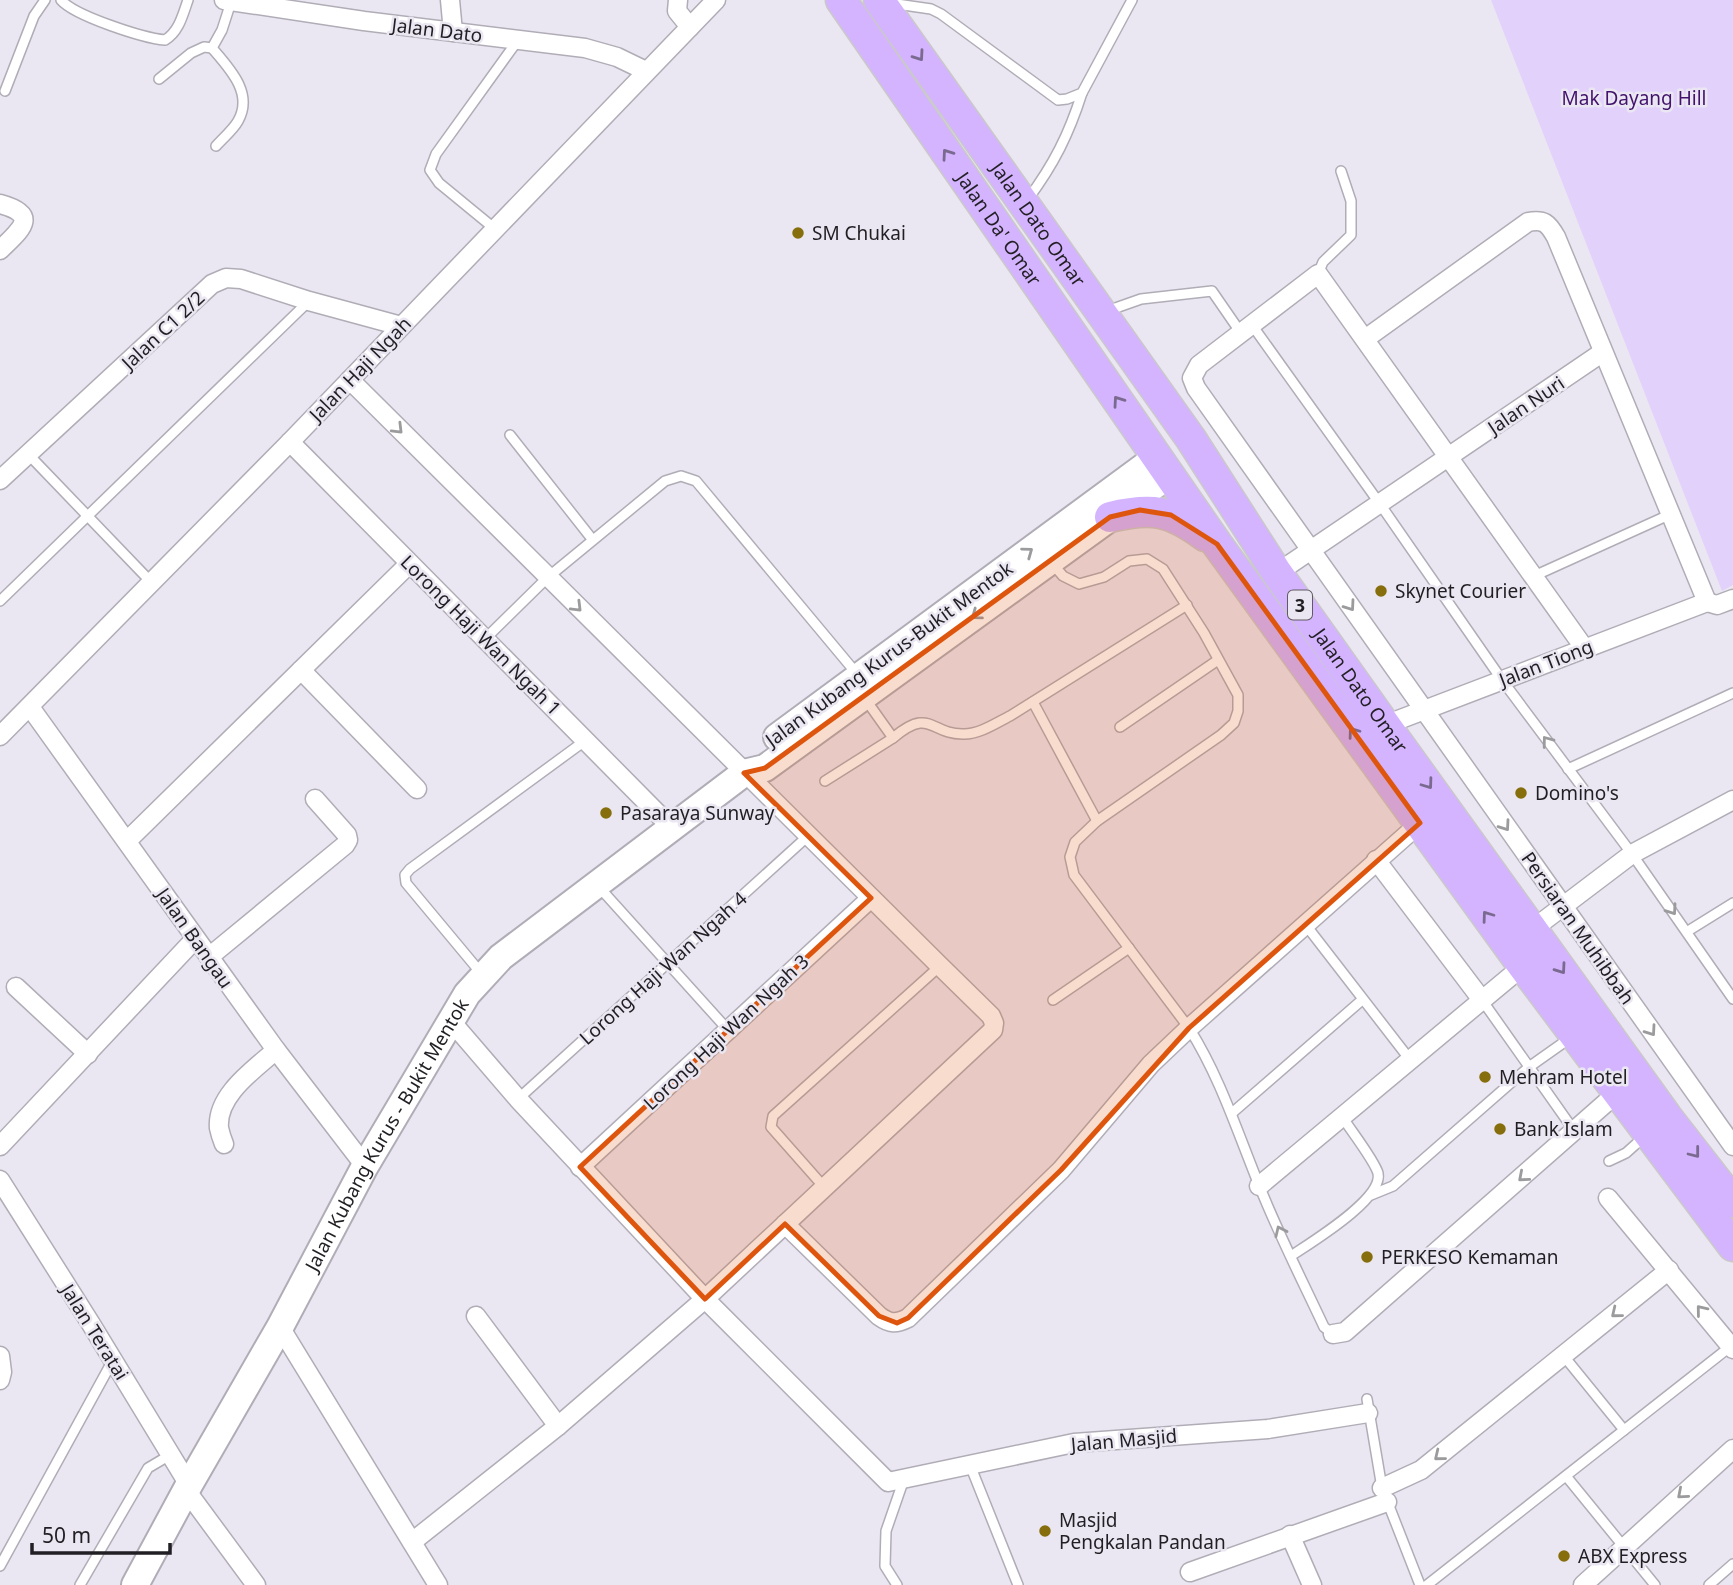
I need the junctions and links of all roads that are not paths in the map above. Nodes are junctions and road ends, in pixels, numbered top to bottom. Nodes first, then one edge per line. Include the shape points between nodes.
1 (45, 0) edge
2 (61, 0) edge
3 (188, 0) edge
4 (450, 0) edge
5 (716, 0) edge
6 (841, 0) edge
7 (1132, 0) edge
8 (227, 1) edge
9 (676, 1) edge
10 (880, 1) edge
11 (690, 27) junction
12 (453, 32) junction
13 (518, 40) junction
14 (212, 48) junction
15 (646, 71) junction
16 (159, 79) dead end
17 (5, 91) dead end
18 (1082, 93) junction
19 (216, 146) dead end
20 (1341, 172) dead end
21 (1024, 203) junction
22 (0, 204) edge
23 (495, 229) junction
24 (0, 250) edge
25 (1072, 270) junction
26 (1318, 274) junction
27 (309, 301) junction
28 (1102, 313) junction
29 (401, 326) junction
30 (1246, 329) junction
31 (1365, 339) junction
32 (1604, 352) junction
33 (350, 380) junction
34 (510, 435) dead end
35 (290, 442) junction
36 (28, 454) junction
37 (1449, 457) junction
38 (1168, 463) junction
39 (0, 480) edge
40 (1380, 504) junction
41 (1671, 514) junction
42 (87, 516) junction
43 (1110, 517) junction
44 (592, 539) junction
45 (1217, 544) junction
46 (1310, 551) junction
47 (1050, 561) junction
48 (410, 564) junction
49 (1277, 573) junction
50 (1534, 576) junction
51 (547, 578) junction
52 (152, 583) junction
53 (1733, 599) edge
54 (0, 601) edge
55 (1707, 602) junction
56 (1187, 605) junction
57 (486, 638) junction
58 (1584, 649) junction
59 (1219, 660) junction
60 (301, 670) junction
61 (1502, 680) junction
62 (861, 686) junction
63 (1733, 693) edge
64 (1033, 702) junction
65 (30, 707) junction
66 (1423, 710) junction
67 (1385, 725) junction
68 (1120, 727) dead end
69 (0, 736) edge
70 (893, 738) junction
71 (586, 740) junction
72 (1568, 769) junction
73 (744, 773) junction
74 (825, 781) dead end
75 (417, 789) dead end
76 (315, 799) dead end
77 (1733, 800) edge
78 (1097, 821) junction
79 (1420, 823) junction
80 (672, 828) junction
81 (808, 836) junction
82 (127, 841) junction
83 (1632, 854) junction
84 (1376, 860) junction
85 (596, 883) junction
86 (871, 898) junction
87 (1733, 904) edge
88 (1563, 907) junction
89 (1305, 924) junction
90 (1533, 929) junction
91 (1688, 932) junction
92 (195, 939) junction
93 (1129, 948) junction
94 (209, 957) junction
95 (667, 964) junction
96 (940, 966) junction
97 (1524, 966) junction
98 (482, 975) junction
99 (16, 987) dead end
100 (1733, 999) edge
101 (1053, 1000) dead end
102 (1362, 1000) junction
103 (1482, 1000) junction
104 (450, 1020) junction
105 (1189, 1028) junction
106 (728, 1030) junction
107 (1574, 1035) junction
108 (276, 1050) junction
109 (88, 1054) junction
110 (1411, 1061) junction
111 (1529, 1067) junction
112 (1617, 1093) junction
113 (518, 1099) junction
114 (1232, 1113) junction
115 (1343, 1118) junction
116 (1575, 1132) junction
117 (1648, 1133) junction
118 (224, 1144) dead end
119 (0, 1146) edge
120 (1733, 1146) edge
121 (1609, 1161) dead end
122 (365, 1166) junction
123 (580, 1167) junction
124 (0, 1180) edge
125 (1259, 1186) junction
126 (824, 1187) junction
127 (1371, 1195) junction
128 (1608, 1198) dead end
129 (1733, 1202) edge
130 (785, 1224) junction
131 (1733, 1246) edge
132 (1291, 1256) junction
133 (1669, 1270) junction
134 (705, 1299) junction
135 (475, 1316) dead end
136 (280, 1327) junction
137 (1333, 1334) joint
138 (1732, 1348) edge
139 (1563, 1355) junction
140 (0, 1356) edge
141 (113, 1360) junction
142 (0, 1380) edge
143 (1367, 1406) joint
144 (558, 1426) junction
145 (1625, 1430) junction
146 (1733, 1449) edge
147 (170, 1455) junction
148 (970, 1465) junction
149 (1566, 1476) junction
150 (904, 1479) junction
151 (188, 1488) junction
152 (1385, 1495) junction
153 (1290, 1535) junction
154 (412, 1542) junction
155 (1623, 1547) junction
156 (1733, 1564) edge
157 (0, 1566) edge
158 (1190, 1572) dead end
159 (80, 1585) edge
160 (135, 1585) edge
161 (256, 1585) edge
162 (438, 1585) edge
163 (897, 1585) edge
164 (1018, 1585) edge
165 (1312, 1585) edge
166 (1420, 1585) edge
167 (1427, 1585) edge
168 (1583, 1585) edge
169 (1655, 1585) edge
170 (1709, 1585) edge

1 - 17 lane via 34,16
2 - 3 lane via 80,14 165,40 179,23
4 - 12 street
5 - 11 street, Jalan Haji Ngah
38 -> 6 highway, Jalan Da' Omar / 3
7 - 18 lane
8 - 12 street, Jalan Dato
8 - 14 lane via 222,30
9 - 11 street via 677,11
10 - 18 lane via 941,14 1058,100
10 -> 21 highway, Jalan Dato Omar / 3
11 - 15 street, Jalan Haji Ngah
12 - 13 street, Jalan Dato
13 - 15 street, Jalan Dato via 585,48
13 - 23 lane via 436,154 430,170 439,183
14 - 16 lane via 191,53
14 - 19 lane via 236,76 244,101 239,120
15 - 23 street, Jalan Haji Ngah
18 - 21 lane via 1069,134
20 - 26 lane via 1351,201 1351,235 1323,262
21 - 25 highway, Jalan Dato Omar / 3
22 - 24 street via 17,208 23,221
23 - 29 street, Jalan Haji Ngah
25 - 28 highway, Jalan Dato Omar / 3
25 - 38 highway via 1091,313 1171,432 1176,443
26 - 30 street
26 - 31 street
27 - 29 street, Jalan C1 2/2
27 - 36 street, Jalan C1 2/2 via 241,279 226,278 212,284
27 - 42 lane
28 - 30 lane via 1141,299 1212,291
28 - 49 highway, Jalan Dato Omar / 3
29 - 33 street, Jalan Haji Ngah
30 - 40 lane
30 - 46 street, Persiaran Muhibbah via 1199,365 1192,378
31 - 32 street via 1528,222 1540,220 1556,237
31 - 37 street
32 - 37 street, Jalan Nuri
32 - 41 street
33 - 35 street, Jalan Haji Ngah
33 -> 51 street
34 - 44 lane
35 - 48 street, Lorong Haji Wan Ngah 1
35 - 52 street, Jalan Haji Ngah
36 - 39 street, Jalan C1 2/2
36 - 42 lane
37 - 40 street, Jalan Nuri
37 - 50 street
38 - 43 main road, Jalan Kubang Kurus-Bukit Mentok
38 - 45 highway, Jalan Dato Omar / 3
38 - 49 highway via 1188,460 1198,470
62 -> 38 main road, Jalan Kubang Kurus-Bukit Mentok
40 - 46 street, Jalan Nuri
40 - 61 lane
41 - 50 lane
41 - 55 street
42 - 52 lane
42 - 54 lane
43 - 45 highway via 1140,510 1171,515
43 - 47 main road, Jalan Kubang Kurus-Bukit Mentok
44 - 51 lane
44 - 62 lane via 665,481 681,476 696,481
79 -> 45 highway, Jalan Dato Omar / 3
46 - 49 street, Jalan Nuri
46 -> 66 street, Persiaran Muhibbah
47 - 56 lane via 1063,576 1079,584 1104,577 1129,561 1147,559 1163,569
47 -> 62 main road, Jalan Kubang Kurus-Bukit Mentok
48 - 57 street, Lorong Haji Wan Ngah 1
48 - 60 street
49 - 67 highway, Jalan Dato Omar / 3
50 - 58 street
51 - 57 lane
51 -> 73 street
52 - 65 street, Jalan Haji Ngah
53 - 55 street, Jalan Tiong via 1717,605
55 - 58 street, Jalan Tiong
56 - 59 lane
56 - 64 lane
57 - 71 street, Lorong Haji Wan Ngah 1
58 - 61 street, Jalan Tiong
59 - 68 lane
59 - 78 lane via 1238,695 1234,723
60 - 75 street
60 - 82 street
61 - 66 street, Jalan Tiong
72 -> 61 lane
62 - 70 lane
62 - 73 main road, Jalan Kubang Kurus-Bukit Mentok via 755,753
63 - 72 lane
64 - 70 lane via 966,734 920,723
64 - 78 lane
65 - 69 street, Jalan Haji Ngah
65 - 82 street, Jalan Bangau
66 - 67 street, Jalan Tiong
66 -> 88 street, Persiaran Muhibbah
67 -> 90 highway, Jalan Dato Omar / 3
70 - 74 lane
71 - 80 street, Lorong Haji Wan Ngah 1
71 - 98 lane via 405,875 406,883
72 - 83 lane
73 - 80 main road, Jalan Kubang Kurus - Bukit Mentok
73 - 81 street
76 - 94 street via 347,835 345,845
77 - 83 street
78 - 93 lane via 1075,842 1070,857 1074,874
79 - 84 street
97 -> 79 highway, Jalan Dato Omar / 3
80 - 85 main road, Jalan Kubang Kurus - Bukit Mentok
81 - 86 street
81 - 95 lane, Lorong Haji Wan Ngah 4
82 - 92 street, Jalan Bangau
83 - 88 street
83 -> 91 lane
84 - 89 street
84 - 103 street
85 - 95 lane
85 - 98 main road, Jalan Kubang Kurus - Bukit Mentok
86 - 96 street
86 - 106 street, Lorong Haji Wan Ngah 3
87 - 91 lane
88 - 90 street
88 -> 120 street, Persiaran Muhibbah
89 - 102 lane
89 - 105 street
90 -> 129 highway, Jalan Dato Omar / 3
91 - 100 lane
92 - 94 street, Jalan Bangau
92 - 109 street
93 - 101 lane
93 - 105 lane
94 - 108 street, Jalan Bangau
95 - 106 lane
95 - 113 lane, Lorong Haji Wan Ngah 4
96 - 126 lane via 774,1116 771,1127
96 - 126 street via 991,1016 993,1030
97 - 103 street
97 - 107 highway, Jalan Dato Omar / 3
98 - 104 main road, Jalan Kubang Kurus - Bukit Mentok
99 - 109 street
102 - 110 lane
102 - 114 lane
103 - 110 street
103 - 111 lane
104 - 113 street
104 - 122 main road, Jalan Kubang Kurus - Bukit Mentok
105 - 114 lane
105 - 130 street via 1151,1064 1061,1170 908,1318 897,1323 878,1316
106 - 123 street, Lorong Haji Wan Ngah 3
107 - 111 lane
107 - 112 highway, Jalan Dato Omar / 3
108 - 118 street via 238,1085 223,1106 219,1127
108 - 122 street, Jalan Bangau
109 - 119 street
110 - 115 street
111 - 116 lane
111 - 127 lane via 1393,1186
112 - 116 street
112 - 117 highway, Jalan Dato Omar / 3
113 - 123 street
114 - 125 lane
115 - 125 street
115 - 127 lane via 1377,1172
116 -> 137 street via 1345,1332
117 - 121 lane
117 - 131 highway, Jalan Dato Omar / 3
122 - 136 main road, Jalan Kubang Kurus - Bukit Mentok
123 - 134 street
124 - 141 street, Jalan Teratai
132 -> 125 lane
126 - 130 street
127 - 132 lane
128 - 133 street
130 - 134 street
132 - 137 lane via 1324,1327
138 -> 133 street
133 -> 139 street
134 - 144 street
134 - 150 street, Jalan Masjid via 883,1479
135 - 144 street
136 - 151 main road, Jalan Kubang Kurus - Bukit Mentok
136 - 154 street
138 - 145 lane
139 - 145 lane
139 -> 152 street
140 - 142 street
141 - 147 street, Jalan Teratai
141 - 157 lane
143 - 148 street, Jalan Masjid via 1268,1429 1074,1443
143 - 152 lane
144 - 154 street
145 - 149 lane
146 -> 155 street
147 - 151 street, Jalan Teratai
147 - 159 lane via 148,1468
148 - 150 street, Jalan Masjid
148 - 164 lane
149 - 155 lane
149 - 167 lane
150 - 163 lane via 886,1531 885,1566
151 - 160 main road, Jalan Kubang Kurus - Bukit Mentok
151 - 161 street, Jalan Teratai
152 - 153 street
152 - 166 lane
153 - 158 street
153 - 165 street
154 - 162 street
155 - 168 street
155 - 169 lane
156 - 170 lane

